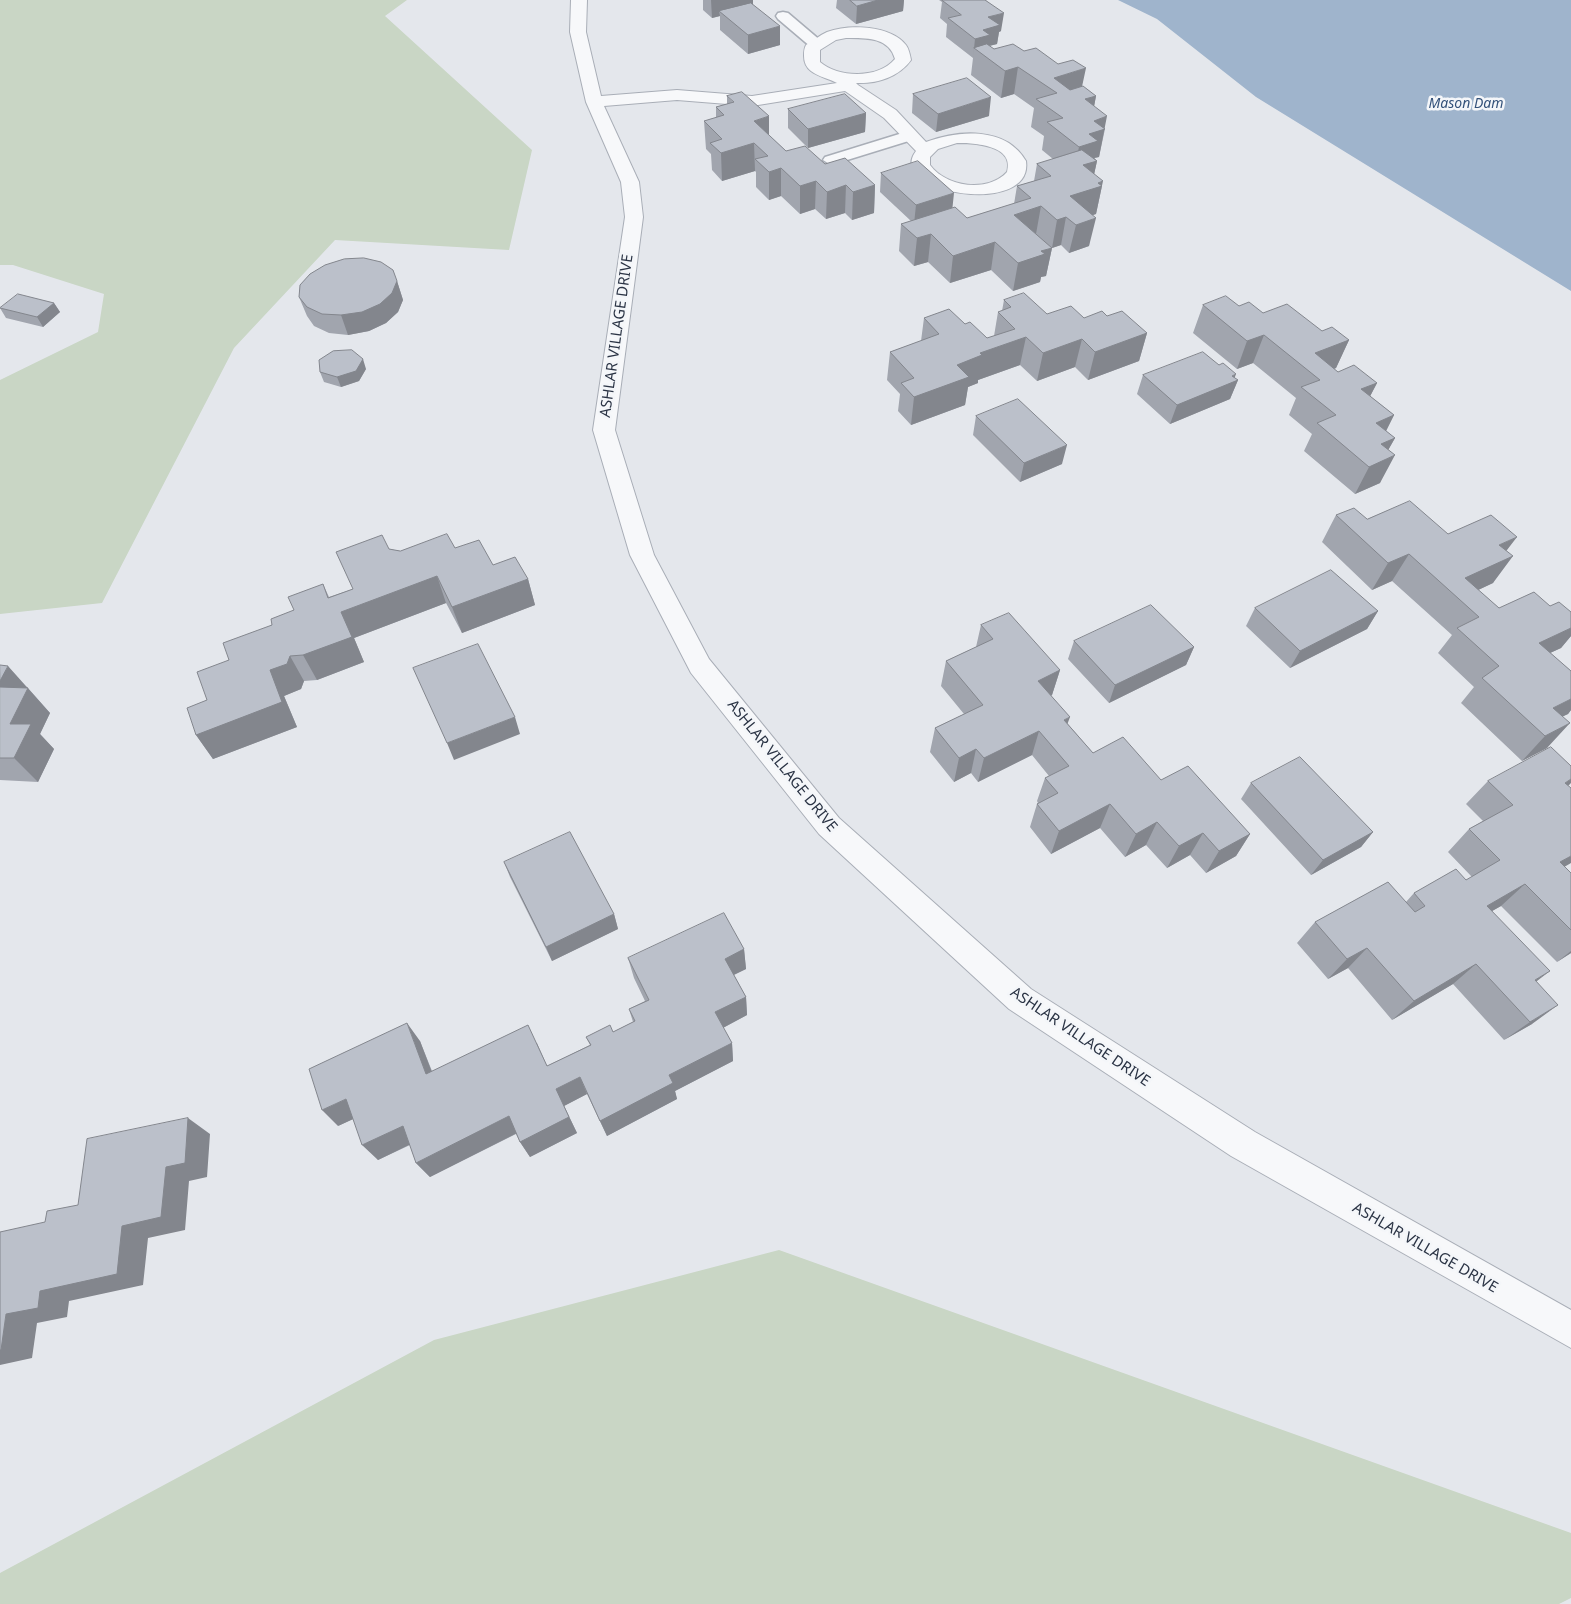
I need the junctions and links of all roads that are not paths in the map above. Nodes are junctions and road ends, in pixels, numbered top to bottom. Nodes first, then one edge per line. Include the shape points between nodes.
1 (579, 0) edge
2 (783, 16) dead end
3 (816, 44) junction
4 (844, 82) junction
5 (594, 102) junction
6 (909, 136) junction
7 (926, 150) junction
8 (831, 160) edge
9 (1571, 1330) edge

1 - 5 street, ASHLAR VILLAGE DRIVE via 578,32
2 - 3 lane
3 - 4 street via 809,55 812,63
3 - 4 street via 831,36 861,33 890,40 904,53 900,67 890,73
4 - 5 street via 752,102 677,95
4 - 6 street via 896,119
5 - 9 street, ASHLAR VILLAGE DRIVE via 630,182 634,217 604,430 642,555 700,666 829,826 1020,999 1243,1144
6 - 7 street
6 - 8 lane
7 - 7 street via 920,162 922,171 931,179 959,190 1006,184 1015,177 1019,168 1011,152 986,140 955,138 941,141

